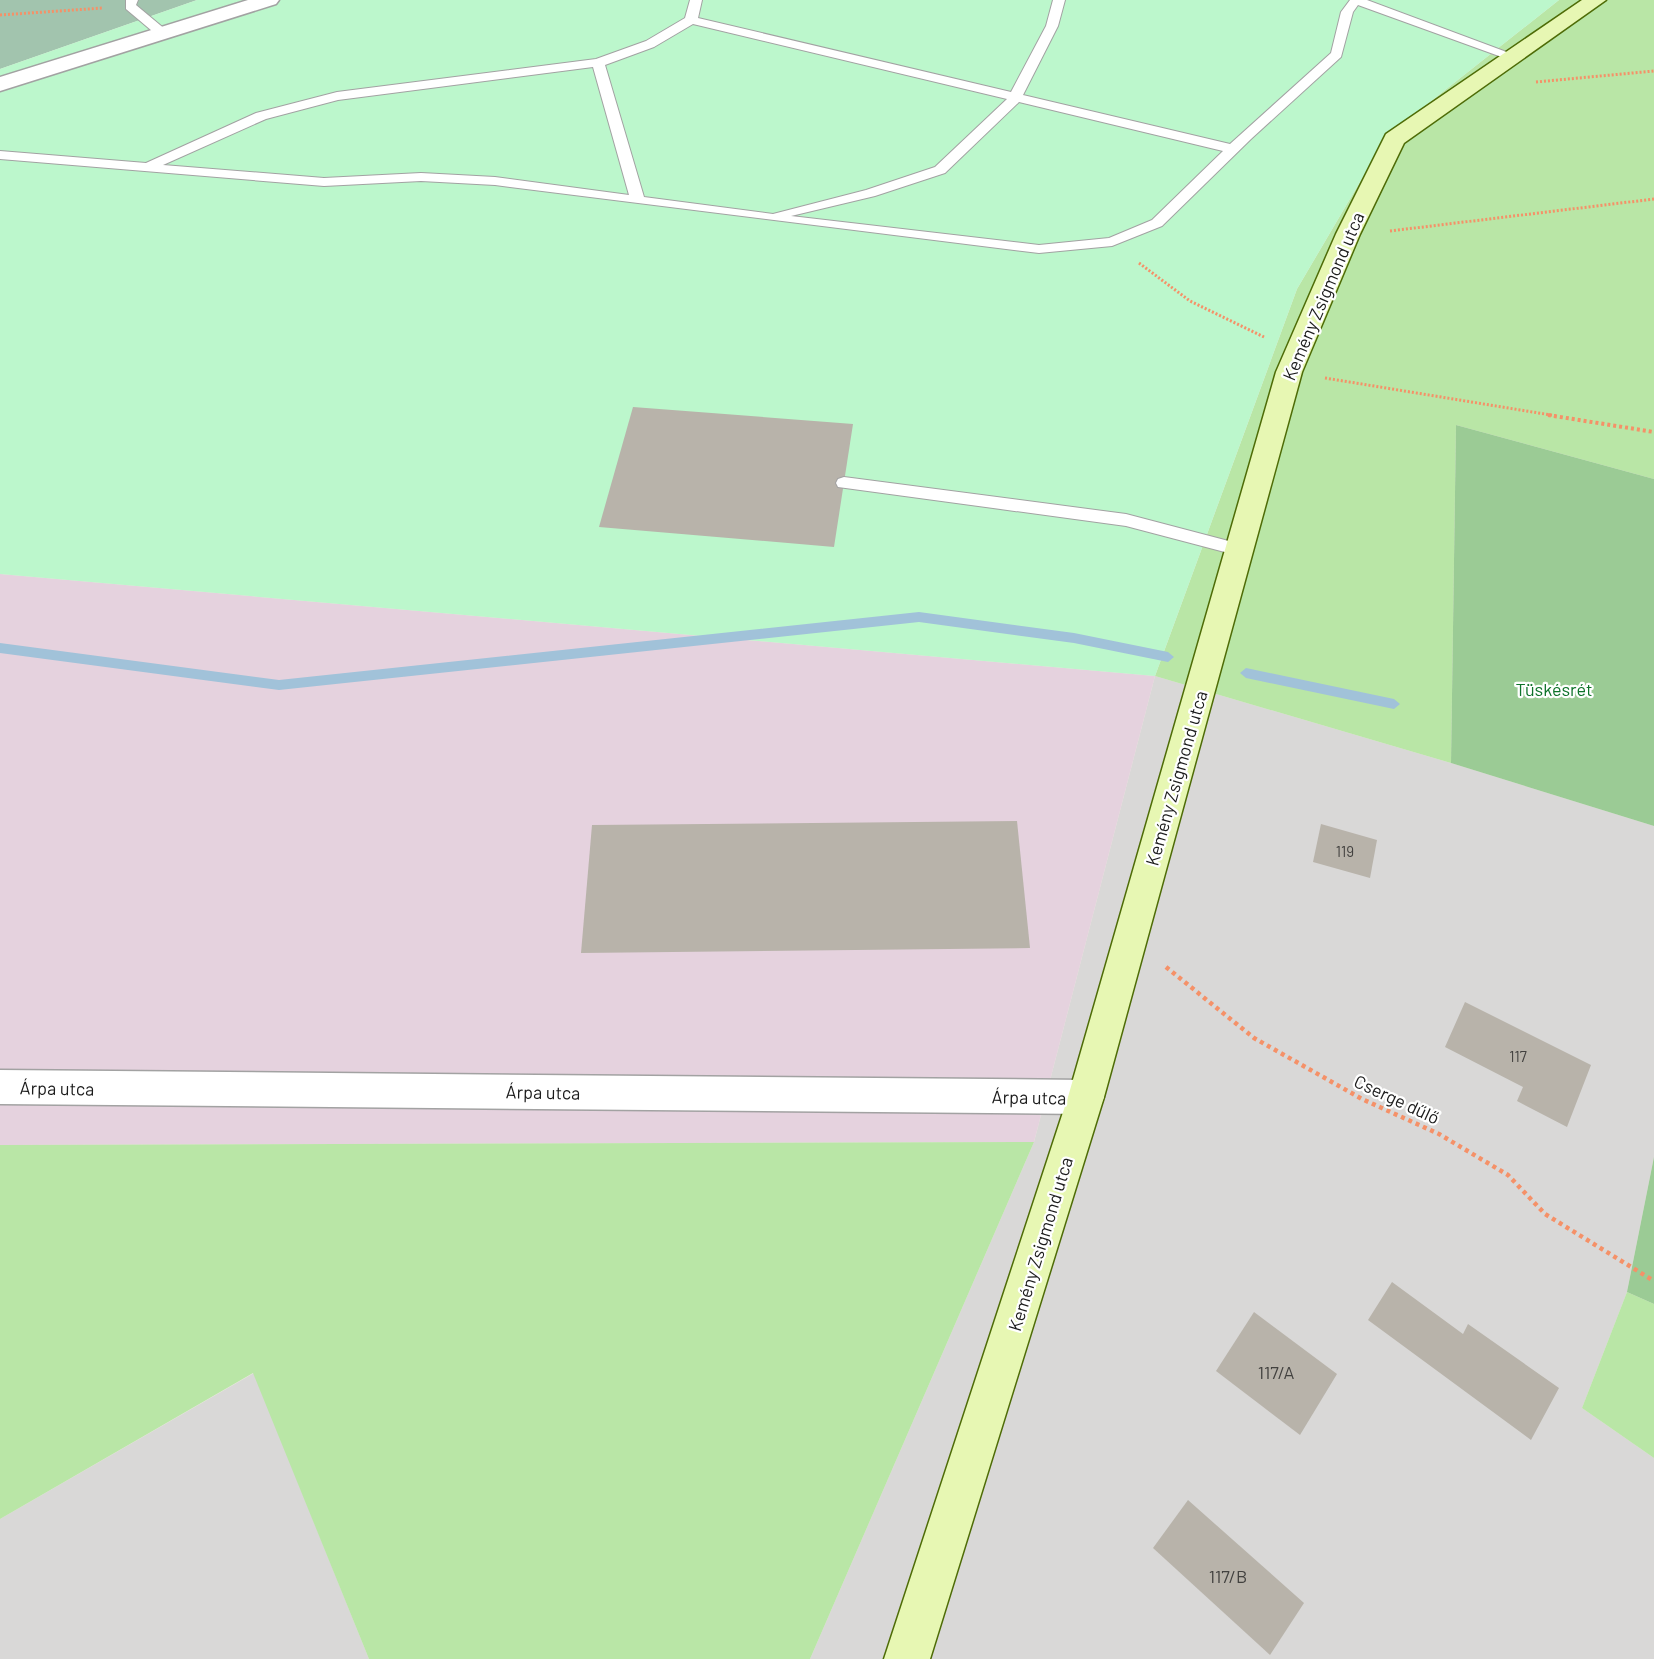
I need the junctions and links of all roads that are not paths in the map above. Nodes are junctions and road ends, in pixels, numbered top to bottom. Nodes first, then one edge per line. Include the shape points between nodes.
1 (269, 0) edge
2 (696, 0) edge
3 (1059, 0) edge
4 (1356, 0) edge
5 (1596, 0) edge
6 (131, 3) edge
7 (691, 20) junction
8 (162, 33) junction
9 (1514, 57) junction
10 (598, 63) junction
11 (0, 84) edge
12 (1015, 98) junction
13 (1233, 150) junction
14 (0, 155) edge
15 (148, 167) junction
16 (638, 200) junction
17 (767, 217) junction
18 (844, 483) dead end
19 (1240, 550) junction
20 (0, 1087) edge
21 (1086, 1097) junction
22 (906, 1659) edge

1 - 8 street
2 - 7 lane
3 - 12 lane via 1052,26
4 - 9 lane
4 - 13 lane via 1347,12 1337,54
5 - 9 street, Kemény Zsigmond utca
6 - 8 lane
7 - 10 lane via 650,44
7 - 12 lane
8 - 11 street
9 - 19 street, Kemény Zsigmond utca via 1394,139 1293,361
10 - 15 lane via 337,96 261,117
10 - 16 lane
12 - 13 lane
12 - 17 lane via 940,170 870,193
13 - 17 lane via 1157,222 1112,242 1039,249
14 - 15 lane
15 - 16 lane via 324,182 421,177 495,181
16 - 17 lane
18 - 19 lane via 1126,520
19 - 21 street, Kemény Zsigmond utca
20 - 21 street, Árpa utca
21 - 22 street, Kemény Zsigmond utca

